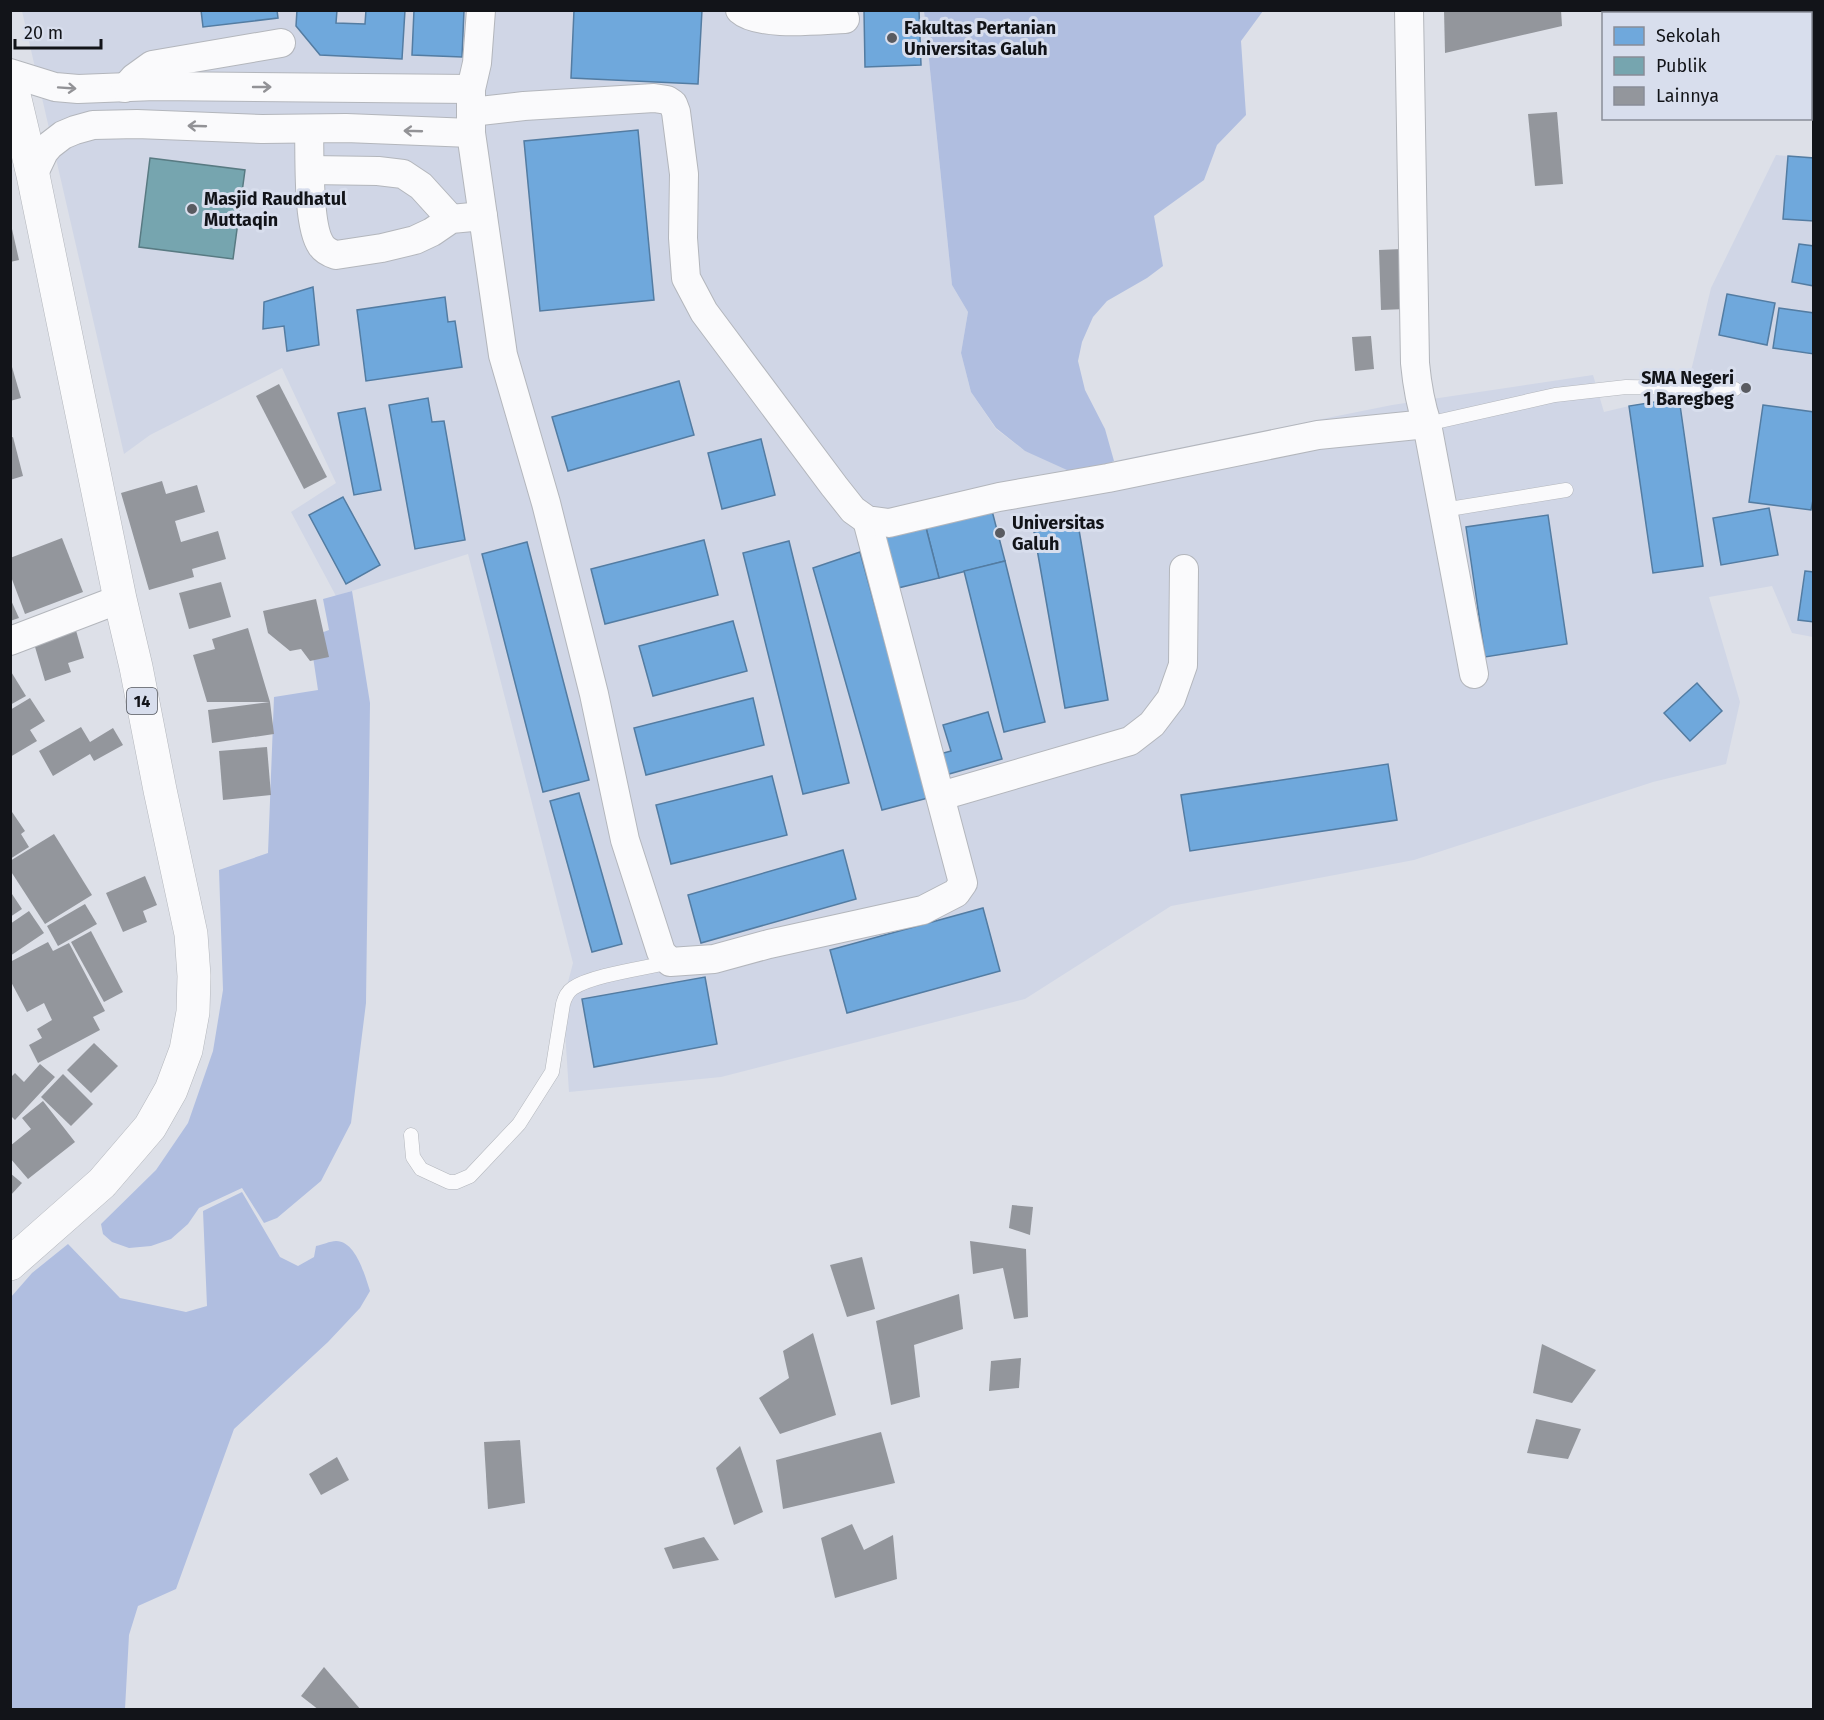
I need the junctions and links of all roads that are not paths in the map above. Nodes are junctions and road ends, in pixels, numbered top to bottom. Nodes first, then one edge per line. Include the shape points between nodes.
1 (481, 10) edge
2 (740, 10) edge
3 (1409, 10) edge
4 (845, 19) dead end
5 (281, 43) dead end
6 (10, 73) edge
7 (10, 78) edge
8 (125, 88) junction
9 (14, 110) edge
10 (471, 111) junction
11 (309, 129) junction
12 (310, 170) junction
13 (33, 175) junction
14 (483, 216) junction
15 (451, 219) junction
16 (1735, 389) dead end
17 (1426, 424) junction
18 (1566, 490) dead end
19 (1443, 510) junction
20 (867, 520) junction
21 (1184, 569) dead end
22 (120, 599) junction
23 (10, 641) edge
24 (1474, 674) dead end
25 (941, 796) junction
26 (670, 962) junction
27 (411, 1135) dead end
28 (10, 1264) edge

1 - 10 street
2 - 4 street via 758,20
3 - 17 street via 1415,363
5 - 8 street via 152,65
6 -> 8 street via 55,87
7 - 9 highway, 14
8 -> 10 street via 401,87
9 - 13 highway, 14
10 -> 11 street
10 - 14 street
10 - 20 street via 639,98 673,104 684,174 686,278 704,312 834,486
11 - 12 street
11 -> 13 street via 93,125 50,145
12 - 15 street via 403,174 421,186
12 - 15 street via 314,227 322,248 336,255 415,240
13 - 22 highway, 14
14 - 15 street
14 - 26 street via 502,355 546,503 594,694 625,840 661,952
16 - 17 lane via 1616,388 1554,395
17 - 19 street
17 - 20 street via 1318,435 999,497 889,523
18 - 19 lane
19 - 24 street
20 - 25 street
21 - 25 street via 1183,664 1171,699 1152,724 1130,741
22 - 23 street
22 - 28 highway, 14 via 192,934 193,1012 186,1050 171,1090 150,1127 102,1183
25 - 26 street via 963,883 956,893 923,910 714,959
26 - 27 lane via 592,980 571,989 563,1004 552,1072 516,1129 470,1176 449,1182 421,1169 413,1157

